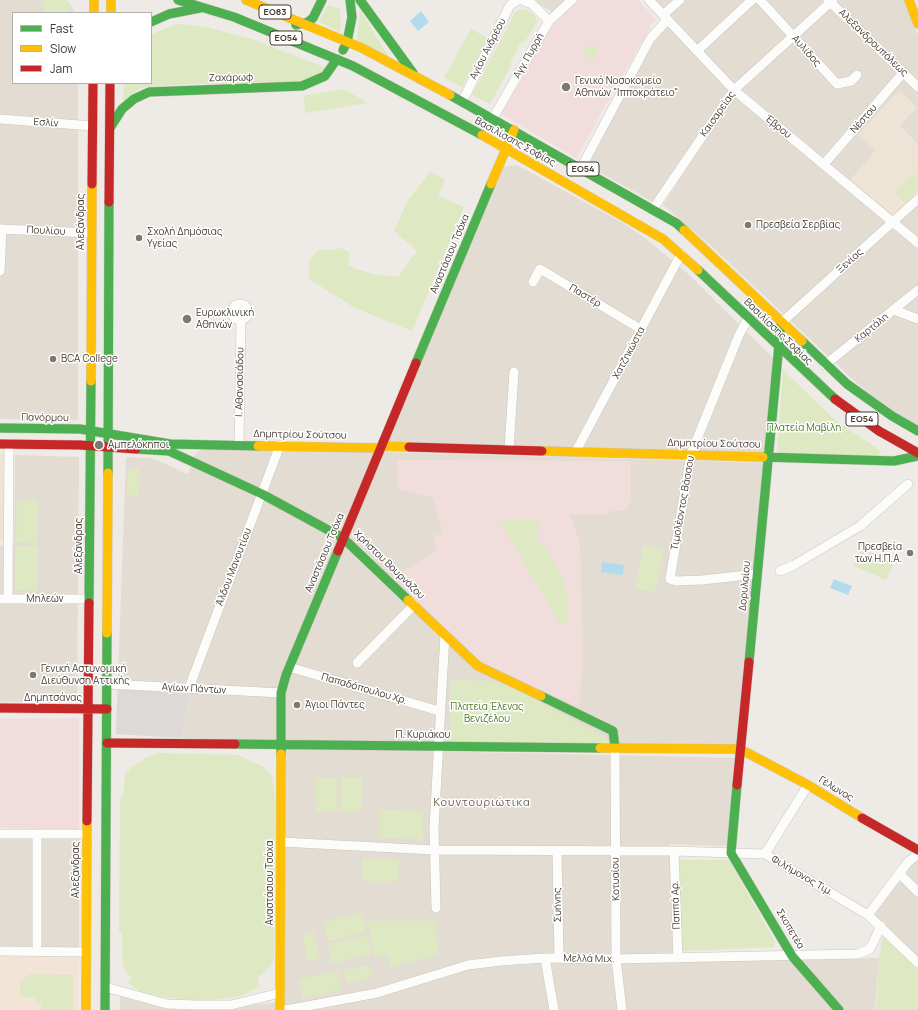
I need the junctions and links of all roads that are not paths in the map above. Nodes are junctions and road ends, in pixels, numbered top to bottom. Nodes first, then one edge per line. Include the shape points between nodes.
1 (94, 0) edge
2 (111, 0) edge
3 (178, 0) edge
4 (246, 0) edge
5 (322, 0) edge
6 (350, 0) edge
7 (360, 0) edge
8 (518, 0) edge
9 (522, 0) edge
10 (572, 0) edge
11 (649, 0) edge
12 (680, 0) edge
13 (752, 0) edge
14 (760, 0) edge
15 (909, 0) edge
16 (830, 1) edge
17 (206, 8) junction
18 (94, 12) edge
19 (111, 12) edge
20 (234, 17) junction
21 (665, 18) junction
22 (549, 21) junction
23 (152, 22) edge
24 (303, 24) junction
25 (918, 24) edge
26 (793, 37) junction
27 (347, 42) junction
28 (697, 52) junction
29 (338, 59) junction
30 (903, 73) junction
31 (857, 75) dead end
32 (416, 77) junction
33 (93, 84) edge
34 (110, 84) edge
35 (918, 87) edge
36 (734, 90) junction
37 (462, 102) junction
38 (493, 118) junction
39 (0, 119) edge
40 (93, 126) junction
41 (110, 128) junction
42 (514, 130) junction
43 (506, 148) junction
44 (824, 164) junction
45 (581, 168) junction
46 (918, 199) edge
47 (653, 209) junction
48 (892, 222) junction
49 (1, 229) edge
50 (92, 233) junction
51 (918, 243) edge
52 (681, 254) junction
53 (0, 271) edge
54 (533, 282) dead end
55 (918, 290) edge
56 (894, 310) junction
57 (748, 319) junction
58 (918, 319) edge
59 (241, 320) dead end
60 (781, 322) junction
61 (642, 330) junction
62 (779, 348) junction
63 (825, 365) junction
64 (514, 372) dead end
65 (0, 428) edge
66 (91, 430) junction
67 (918, 431) edge
68 (108, 433) junction
69 (5, 444) edge
70 (239, 444) junction
71 (90, 446) junction
72 (280, 446) junction
73 (108, 447) junction
74 (381, 448) junction
75 (510, 449) junction
76 (576, 451) junction
77 (918, 453) edge
78 (691, 454) junction
79 (768, 456) junction
80 (918, 456) edge
81 (908, 484) dead end
82 (262, 494) junction
83 (343, 538) junction
84 (4, 543) edge
85 (780, 571) dead end
86 (757, 574) junction
87 (4, 599) edge
88 (89, 599) junction
89 (414, 605) junction
90 (445, 635) junction
91 (357, 663) dead end
92 (289, 668) junction
93 (107, 684) junction
94 (189, 688) junction
95 (281, 693) junction
96 (0, 708) edge
97 (88, 709) junction
98 (107, 709) junction
99 (439, 711) junction
100 (107, 743) junction
101 (282, 744) junction
102 (438, 746) junction
103 (615, 748) junction
104 (740, 749) junction
105 (808, 785) junction
106 (0, 834) edge
107 (38, 834) junction
108 (88, 834) junction
109 (281, 842) junction
110 (434, 850) junction
111 (557, 850) junction
112 (918, 850) edge
113 (615, 851) junction
114 (674, 851) junction
115 (731, 853) junction
116 (765, 854) junction
117 (918, 854) edge
118 (899, 873) junction
119 (918, 892) edge
120 (436, 908) dead end
121 (868, 915) junction
122 (881, 926) junction
123 (37, 945) dead end
124 (0, 951) edge
125 (86, 952) junction
126 (792, 956) junction
127 (545, 958) junction
128 (559, 958) junction
129 (678, 958) junction
130 (616, 959) junction
131 (918, 963) edge
132 (105, 987) junction
133 (280, 993) junction
134 (835, 1009) edge
135 (86, 1010) edge
136 (105, 1010) edge
137 (280, 1010) edge
138 (286, 1010) edge
139 (554, 1010) edge
140 (622, 1010) edge

1 - 18 street
2 - 19 street
3 - 17 street, Βασιλίσσης Σοφίας / ΕΟ54
4 - 24 street, Βασιλίσσης Σοφίας / ΕΟ83
5 - 24 street via 313,18
6 - 27 street, Ζαχάρωφ via 352,17
7 - 32 street, ΕΟ54
8 - 37 street, Αγίου Ανδρέου via 510,5
9 - 22 street via 532,4
10 - 22 street, Αγγ. Πυρρή
11 - 21 street, Έβρου
12 - 21 street
13 - 28 street
14 - 26 street, Αυλίδος
15 - 25 street
16 - 26 street, Καισαρείας
16 - 30 street, Αλεξανδρουπόλεως
17 - 20 street, Βασιλίσσης Σοφίας / ΕΟ54
17 - 23 street via 169,14
20 - 24 street via 282,26
20 - 29 street, Βασιλίσσης Σοφίας / ΕΟ54
21 - 28 street, Έβρου
21 - 45 street via 650,39
22 - 38 street, Αγγ. Πυρρή
24 - 27 street, Βασιλίσσης Σοφίας / ΕΟ83
26 - 31 street, Αυλίδος via 837,84 851,81
26 - 36 street, Καισαρείας
27 - 29 street, Ζαχάρωφ
27 - 32 street, Βασιλίσσης Σοφίας / ΕΟ83
28 - 36 street, Έβρου
29 - 41 street, Ζαχάρωφ via 325,76 302,86 149,92 134,99 122,110
29 - 43 street, Βασιλίσσης Σοφίας / ΕΟ54
30 - 35 street, Αλεξανδρουπόλεως
30 - 44 street, Νέστου
32 - 37 street, Βασιλίσσης Σοφίας / ΕΟ54
33 - 40 street, Αλεξάνδρας
34 - 41 street
36 - 44 street, Έβρου
36 - 47 street, Καισαρείας
37 - 38 street, Βασιλίσσης Σοφίας / ΕΟ54
38 - 42 street, Βασιλίσσης Σοφίας / ΕΟ54
39 - 40 street, Εσλίν
40 - 50 street, Αλεξάνδρας
41 - 68 street
42 - 43 street, Αναστάσιου Τσόχα
42 - 45 street, Βασιλίσσης Σοφίας / ΕΟ54
43 - 52 street, Βασιλίσσης Σοφίας / ΕΟ54 via 642,226
43 - 74 street, Αναστάσιου Τσόχα
44 - 48 street, Έβρου
45 - 47 street, Βασιλίσσης Σοφίας / ΕΟ54
46 - 48 street, Ξενίας
47 - 60 street, Βασιλίσσης Σοφίας / ΕΟ54 via 676,224
48 - 51 street, Έβρου
48 - 60 street, Ξενίας
49 - 50 street, Πουλίου
49 - 53 street
50 - 66 street, Αλεξάνδρας
52 - 57 street, Βασιλίσσης Σοφίας / ΕΟ54
52 - 61 street, Χατζηκώστα
54 - 61 street, Παστέρ via 540,270
55 - 56 street, Καρτάλη
56 - 58 street
56 - 63 street, Καρτάλη
57 - 62 street, Βασιλίσσης Σοφίας / ΕΟ54
57 - 78 street, Τιμολέοντος Βάσσου via 739,335
59 - 70 street, Ι. Αθανασιάδου
60 - 62 street, Δορυλαίου
60 - 63 street, Βασιλίσσης Σοφίας / ΕΟ54
61 - 76 street, Χατζηκώστα
62 - 77 street, Βασιλίσσης Σοφίας / ΕΟ54 via 836,400 879,431
62 - 79 street, Δορυλαίου
63 - 67 street, Βασιλίσσης Σοφίας / ΕΟ54 via 870,401
64 - 75 street
65 - 66 street, Πανόρμου
66 - 68 street, Δημητρίου Σούτσου
66 - 71 street, Αλεξάνδρας
68 - 70 street, Δημητρίου Σούτσου via 170,444
68 - 73 street
69 - 71 street
69 - 84 street
70 - 72 street, Δημητρίου Σούτσου
71 - 73 street, Χρήστου Βουρνάζου
71 - 88 street, Αλεξάνδρας
72 - 74 street, Δημητρίου Σούτσου
72 - 82 street, Άλδου Μανουτίου
73 - 82 street, Χρήστου Βουρνάζου via 169,451
73 - 93 street
74 - 75 street, Δημητρίου Σούτσου via 384,446
74 - 83 street, Αναστάσιου Τσόχα
75 - 76 street, Δημητρίου Σούτσου
76 - 78 street, Δημητρίου Σούτσου
78 - 79 street, Δημητρίου Σούτσου
78 - 86 street, Τιμολέοντος Βάσσου via 670,579 702,580
79 - 80 street, Δημητρίου Σούτσου via 894,461
79 - 86 street, Δορυλαίου
81 - 85 street via 860,526
82 - 83 street, Χρήστου Βουρνάζου
82 - 94 street, Άλδου Μανουτίου
83 - 89 street, Χρήστου Βουρνάζου
83 - 92 street, Αναστάσιου Τσόχα
84 - 87 street
86 - 104 street, Δορυλαίου
87 - 88 street, Μηλεών
88 - 97 street, Αλεξάνδρας
89 - 90 street, Χρήστου Βουρνάζου
89 - 91 street
90 - 99 street
90 - 103 street, Χρήστου Βουρνάζου via 478,666 613,731
92 - 95 street, Αναστάσιου Τσόχα
92 - 99 street, Παπαδόπουλου Χρ.
93 - 94 street, Αγίων Πάντων
93 - 98 street
94 - 95 street, Αγίων Πάντων
95 - 101 street, Αναστάσιου Τσόχα
96 - 97 street, Δημητσάνας
97 - 98 street, Δημητσάνας
97 - 108 street, Αλεξάνδρας
98 - 100 street
99 - 102 street
100 - 101 street, Π. Κυριάκου
100 - 132 street
101 - 102 street, Π. Κυριάκου
101 - 109 street, Αναστάσιου Τσόχα
102 - 103 street, Π. Κυριάκου
102 - 110 street
103 - 104 street, Π. Κυριάκου
103 - 113 street, Κοτυαίου
104 - 105 street, Γέλωνος
104 - 115 street, Δορυλαίου
105 - 112 street, Γέλωνος
105 - 116 street
106 - 107 street
107 - 108 street
107 - 123 street
108 - 125 street, Αλεξάνδρας
109 - 110 street, Φιλήμονος Τιμ.
109 - 133 street, Αναστάσιου Τσόχα
110 - 111 street, Φιλήμονος Τιμ.
110 - 120 street
111 - 113 street, Φιλήμονος Τιμ.
111 - 128 street, Συήνης
113 - 114 street, Φιλήμονος Τιμ.
113 - 130 street, Κοτυαίου
114 - 115 street, Φιλήμονος Τιμ.
114 - 129 street, Παππά Αρ.
115 - 116 street, Φιλήμονος Τιμ.
115 - 126 street, Σκοπετέα
116 - 121 street, Φιλήμονος Τιμ.
117 - 118 street
118 - 119 street
118 - 121 street
121 - 122 street, Φιλήμονος Τιμ.
122 - 126 street, Μελλά Μιχ. via 872,947 862,953
122 - 131 street, Φιλήμονος Τιμ.
124 - 125 street
125 - 135 street, Αλεξάνδρας
126 - 129 street, Μελλά Μιχ.
126 - 134 street, Σκοπετέα
127 - 128 street, Μελλά Μιχ.
127 - 138 street, Μελλά Μιχ. via 468,966 377,992
127 - 139 street
128 - 130 street, Μελλά Μιχ.
129 - 130 street, Μελλά Μιχ.
130 - 140 street, Κοτυαίου
132 - 133 street via 167,1004 196,1005 231,1004
132 - 136 street
133 - 137 street, Αναστάσιου Τσόχα

